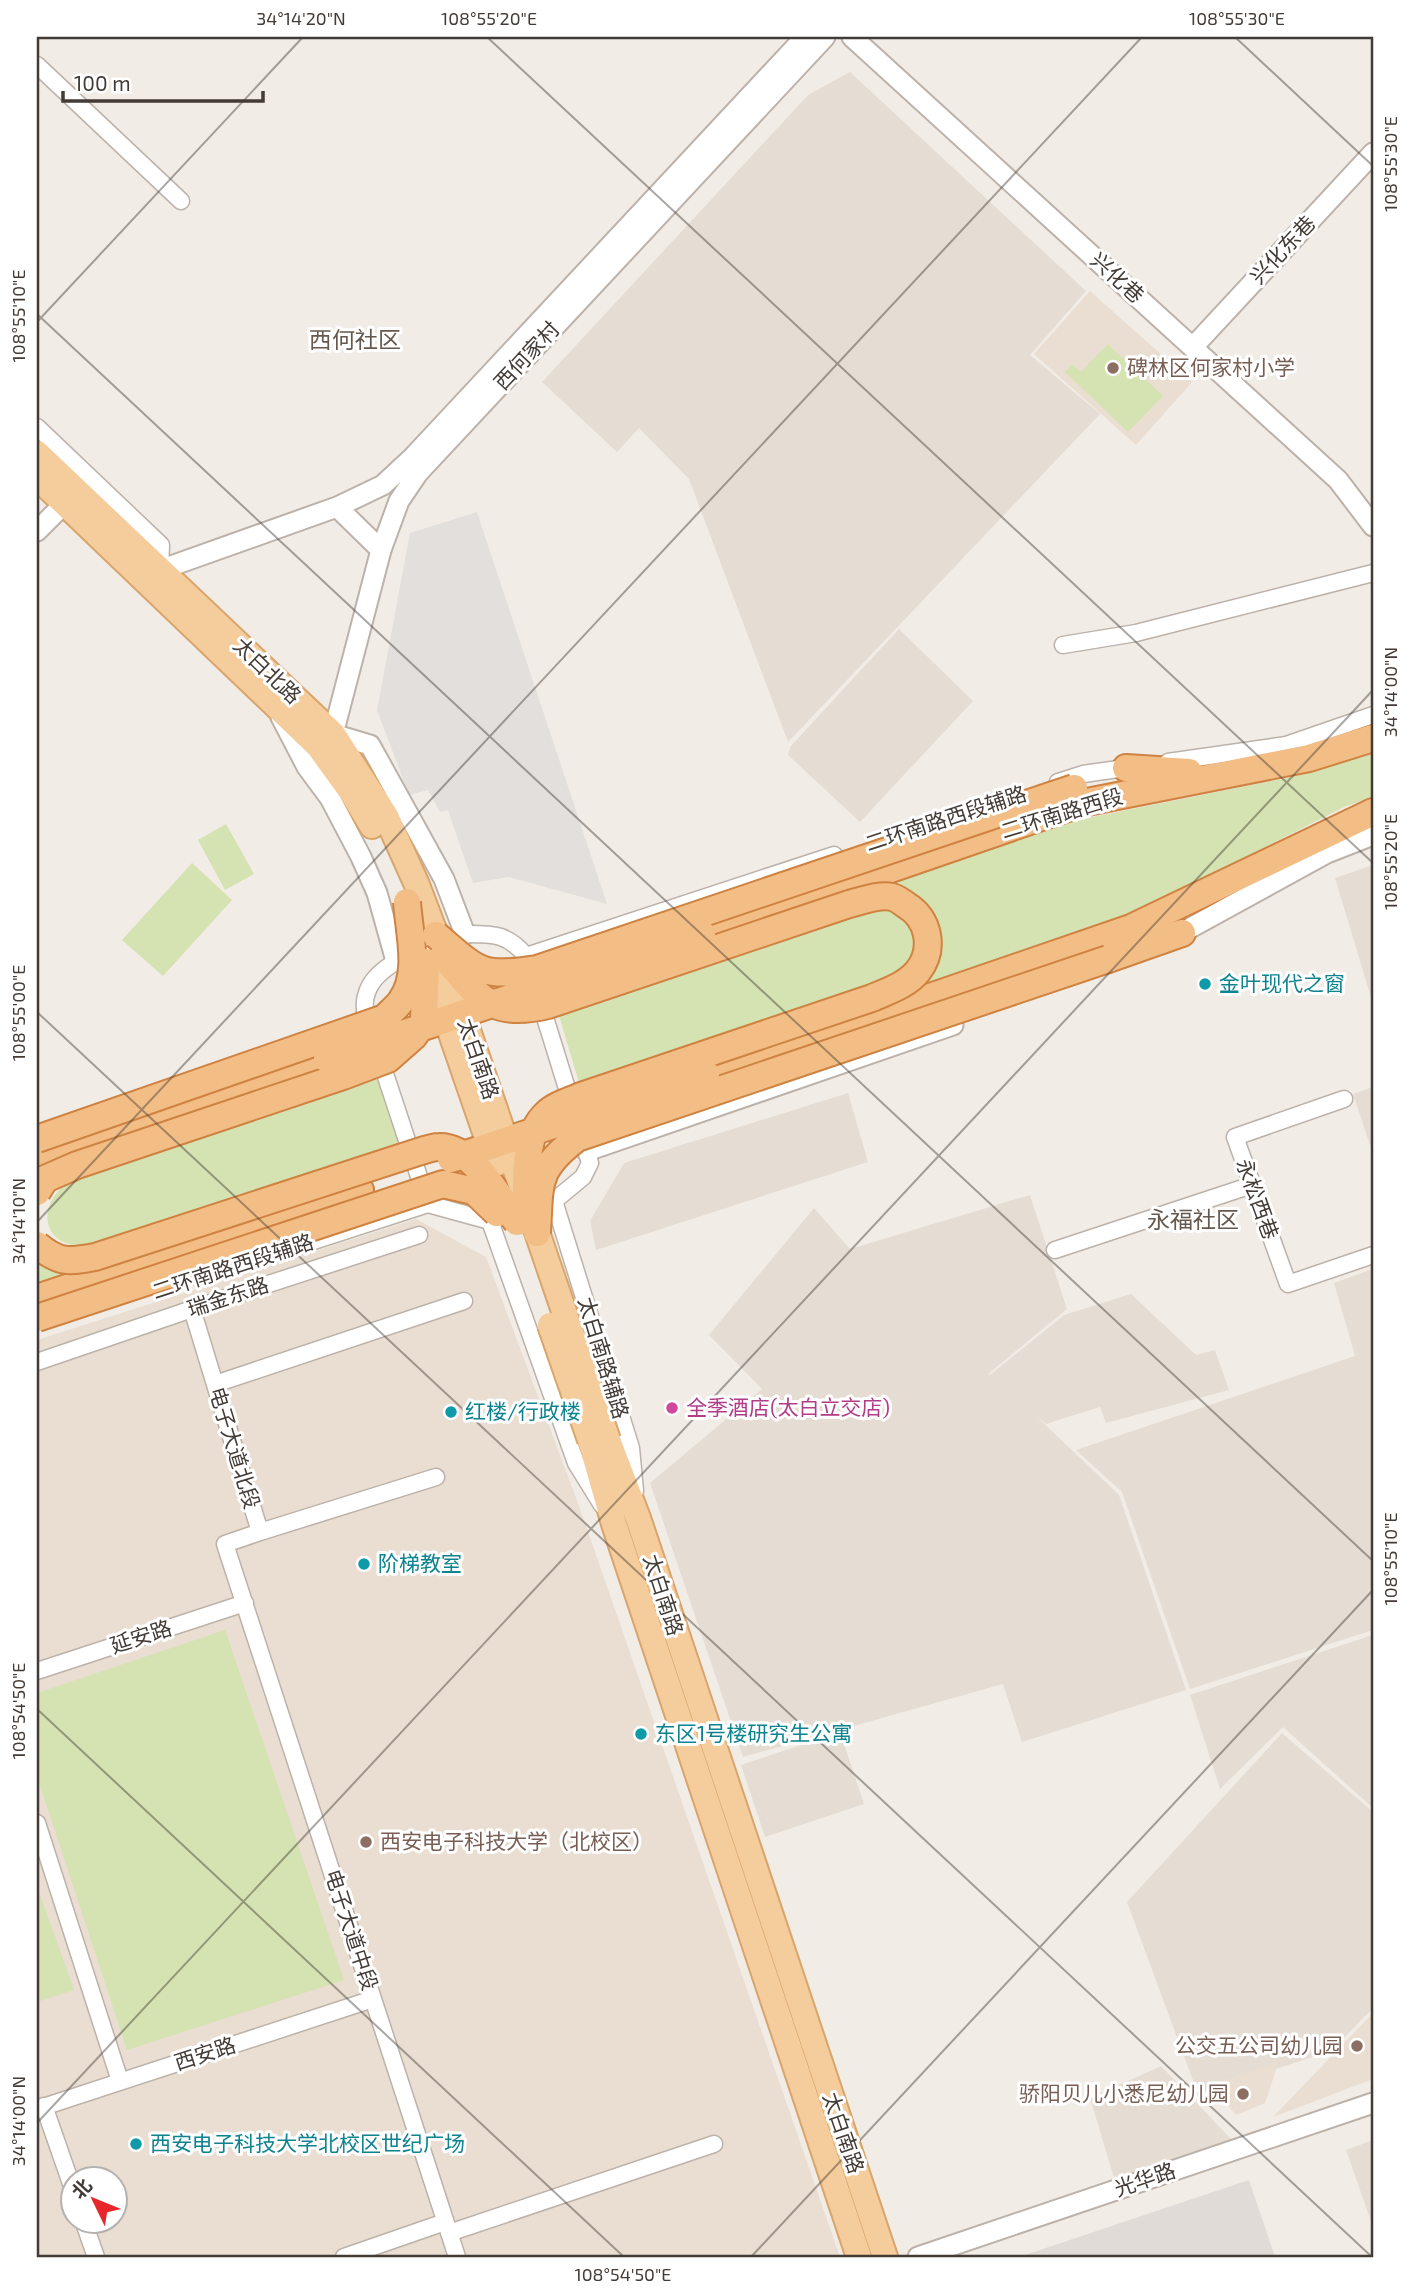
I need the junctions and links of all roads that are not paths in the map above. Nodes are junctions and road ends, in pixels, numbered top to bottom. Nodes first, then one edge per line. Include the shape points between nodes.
1 (805, 37) edge
2 (825, 37) edge
3 (852, 37) edge
4 (37, 65) edge
5 (1373, 153) edge
6 (181, 201) dead end
7 (1193, 347) junction
8 (37, 427) edge
9 (37, 453) edge
10 (37, 477) edge
11 (65, 503) junction
12 (337, 507) junction
13 (1373, 526) edge
14 (37, 531) edge
15 (381, 550) junction
16 (160, 570) junction
17 (1373, 573) edge
18 (1063, 645) dead end
19 (272, 700) junction
20 (1373, 715) edge
21 (333, 734) junction
22 (1373, 738) edge
23 (1126, 768) junction
24 (1226, 774) junction
25 (1078, 796) junction
26 (1373, 812) edge
27 (1373, 835) edge
28 (407, 902) junction
29 (797, 902) junction
30 (849, 904) junction
31 (1182, 933) junction
32 (465, 934) junction
33 (758, 936) junction
34 (431, 948) junction
35 (526, 956) junction
36 (396, 961) junction
37 (872, 998) junction
38 (365, 1013) junction
39 (809, 1019) junction
40 (842, 1028) junction
41 (1344, 1100) dead end
42 (37, 1126) edge
43 (106, 1137) junction
44 (157, 1138) junction
45 (37, 1139) edge
46 (587, 1151) junction
47 (37, 1159) edge
48 (77, 1165) junction
49 (1252, 1185) junction
50 (37, 1192) edge
51 (554, 1201) junction
52 (428, 1204) junction
53 (490, 1222) junction
54 (525, 1223) junction
55 (175, 1232) junction
56 (419, 1235) dead end
57 (37, 1245) edge
58 (1055, 1250) dead end
59 (114, 1251) junction
60 (1373, 1255) edge
61 (150, 1259) junction
62 (37, 1298) edge
63 (464, 1301) dead end
64 (192, 1309) junction
65 (37, 1318) edge
66 (37, 1331) edge
67 (37, 1362) edge
68 (215, 1384) junction
69 (436, 1477) dead end
70 (626, 1521) junction
71 (260, 1532) junction
72 (245, 1603) junction
73 (37, 1671) edge
74 (37, 1823) edge
75 (373, 1999) junction
76 (120, 2081) junction
77 (1373, 2104) edge
78 (41, 2107) edge
79 (1373, 2117) edge
80 (714, 2144) dead end
81 (63, 2164) edge
82 (447, 2228) junction
83 (88, 2234) edge
84 (96, 2257) edge
85 (344, 2257) edge
86 (457, 2257) edge
87 (859, 2257) edge
88 (885, 2257) edge
89 (918, 2257) edge
90 (955, 2257) edge

1 - 12 street, 西何家村 via 412,458 383,485
2 - 15 street, 西何家村 via 418,473 399,501
3 - 7 street, 兴化巷
4 - 6 street
5 - 7 street, 兴化东巷
7 - 13 street, 兴化巷 via 1338,480
8 - 16 street via 161,545
9 - 16 main road, 太白北路
10 - 11 main road, 太白北路
11 - 14 street
11 - 19 main road, 太白北路
12 - 15 street
12 - 16 street, 西何家村
15 - 21 street, 西何家村
16 - 21 main road, 太白北路
17 - 18 street via 1136,633
19 - 28 main road, 太白北路 via 318,746 352,793 383,846
19 - 36 street via 361,857 377,893
20 - 23 street, 二环南路西段辅路 via 1286,744
21 - 32 street via 370,745 444,879
21 - 34 main road, 太白北路 via 386,816 417,885
22 - 24 highway via 1308,758
23 - 24 highway
23 - 35 street, 二环南路西段辅路 via 1083,774
24 - 25 highway
25 - 29 highway, 二环南路西段
25 - 34 highway, bridge via 537,969 497,974
26 - 40 highway via 1131,928
27 - 31 street via 1327,853
28 - 34 main road, 太白北路
28 - 45 highway, bridge via 411,977 401,1002 385,1018
29 - 30 highway
29 - 33 highway
29 - 43 highway, 二环南路西段, bridge
30 - 33 highway, bridge
30 - 37 highway, bridge via 893,897 915,910 925,926 928,947 918,971 905,983
31 - 46 street via 1114,970
31 - 54 highway, bridge via 578,1138 543,1171
32 - 35 street via 498,933
32 - 36 street
33 - 34 highway, bridge via 523,1011 488,1003
34 - 44 highway, bridge via 424,1021 388,1059
34 - 54 main road, 太白南路, bridge
35 - 46 street
36 - 38 street via 380,972 366,995
37 - 39 highway, bridge
37 - 40 highway
38 - 42 street
38 - 52 street
39 - 40 highway
39 - 54 highway, bridge via 561,1104 546,1114 533,1136 526,1170
40 - 61 highway, bridge
41 - 49 street, 永松西巷 via 1235,1137
43 - 44 highway
43 - 47 highway
43 - 48 highway
44 - 48 highway, bridge
46 - 51 street via 590,1163 583,1177
48 - 50 highway, bridge via 44,1180
49 - 58 street
49 - 60 street, 永松西巷 via 1288,1284
51 - 53 street
51 - 70 street, 太白南路辅路 via 631,1448
52 - 53 street
52 - 66 street, 二环南路西段辅路
53 - 70 street via 576,1463
54 - 55 highway, bridge via 463,1153 440,1147
54 - 65 highway, bridge via 474,1191 443,1184
54 - 70 main road, 太白南路, bridge
55 - 59 highway, bridge
55 - 61 highway
56 - 64 street, 瑞金东路
57 - 59 highway, bridge via 64,1261
59 - 61 highway
61 - 62 highway
63 - 68 street
64 - 67 street, 瑞金东路
64 - 68 street, 电子大道北段
68 - 71 street, 电子大道北段
69 - 71 street
70 - 87 main road, 太白南路
70 - 88 main road, 太白南路
71 - 72 street, 电子大道北段 via 225,1544
72 - 73 street, 延安路
72 - 75 street, 电子大道中段
74 - 76 street
75 - 76 street, 西安路
75 - 82 street, 电子大道中段
76 - 78 street, 西安路
77 - 89 street, 光华路
78 - 81 street
79 - 90 street, 光华路
80 - 82 street
82 - 85 street
82 - 86 street, 电子大道中段
83 - 84 street

